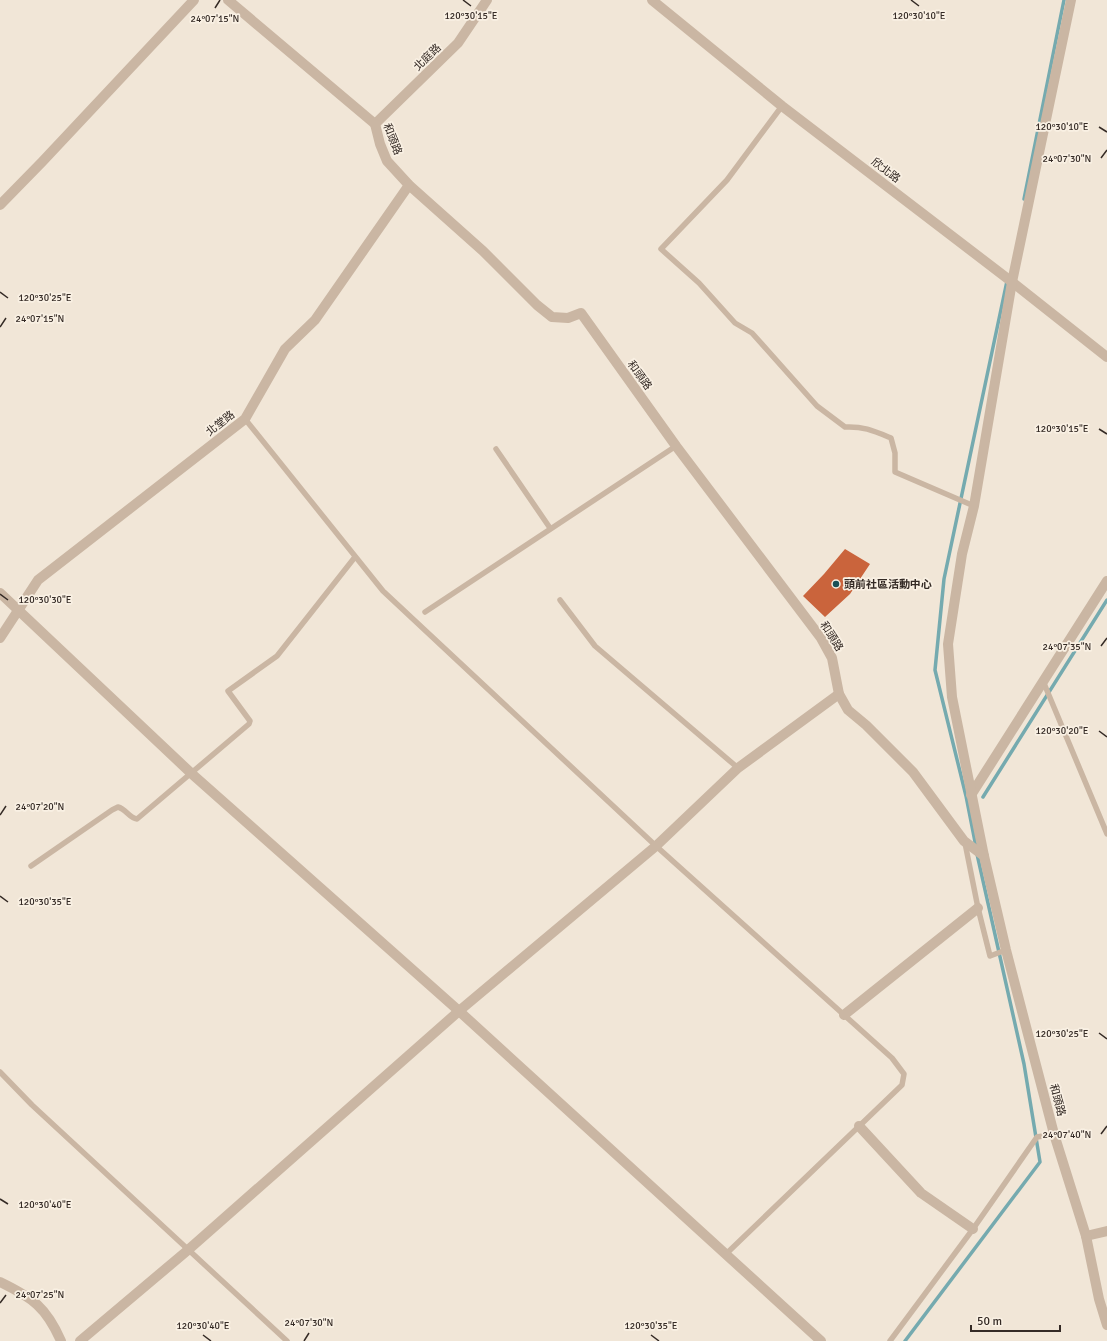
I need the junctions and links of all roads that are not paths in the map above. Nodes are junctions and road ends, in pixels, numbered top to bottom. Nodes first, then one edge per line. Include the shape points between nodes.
1 (194, 0) edge
2 (228, 0) edge
3 (487, 0) edge
4 (652, 0) edge
5 (1071, 0) edge
6 (782, 106) junction
7 (375, 124) junction
8 (409, 185) junction
9 (0, 206) edge
10 (1012, 282) junction
11 (1107, 357) edge
12 (245, 419) junction
13 (676, 446) junction
14 (496, 449) dead end
15 (974, 506) junction
16 (550, 528) junction
17 (355, 557) junction
18 (1107, 581) edge
19 (0, 593) edge
20 (560, 600) dead end
21 (19, 610) junction
22 (425, 612) dead end
23 (0, 638) edge
24 (1043, 680) junction
25 (840, 694) junction
26 (738, 768) junction
27 (192, 774) junction
28 (971, 795) junction
29 (1107, 834) edge
30 (964, 841) junction
31 (656, 846) junction
32 (984, 856) junction
33 (31, 866) dead end
34 (978, 908) junction
35 (1006, 950) junction
36 (459, 1011) junction
37 (844, 1015) junction
38 (0, 1072) edge
39 (859, 1126) junction
40 (1054, 1134) junction
41 (973, 1229) junction
42 (1107, 1231) edge
43 (1086, 1236) junction
44 (188, 1250) junction
45 (726, 1254) junction
46 (0, 1282) edge
47 (1107, 1325) edge
48 (62, 1341) edge
49 (80, 1341) edge
50 (286, 1341) edge
51 (821, 1341) edge
52 (890, 1341) edge

1 - 9 street
2 - 7 street, 和頭路
3 - 7 street, 北庭路 via 458,43
4 - 6 street, 欣北路
5 - 10 street
6 - 10 street, 欣北路
6 - 15 lane via 727,180 661,249 699,283 735,323 752,333 817,406 845,427 857,426 891,438 896,453 895,472
7 - 8 street, 和頭路 via 387,161
8 - 12 street, 北堂路 via 315,320 285,349
8 - 13 street, 和頭路 via 483,251 536,305 552,317 568,318 581,313
10 - 11 street, 欣北路
10 - 15 street
12 - 17 lane
12 - 21 street, 北堂路 via 38,580
13 - 16 lane
13 - 25 street, 和頭路 via 821,638 832,658
14 - 16 lane
15 - 28 street via 962,554 948,644 952,697
16 - 22 lane
17 - 27 lane via 277,656 228,691 250,721 249,724
17 - 31 lane via 383,591
18 - 24 street
19 - 21 street
20 - 26 lane via 595,646
21 - 23 street, 北堂路
21 - 27 street
24 - 28 street
24 - 29 lane
25 - 26 street
25 - 30 street, 和頭路 via 848,710 913,772
26 - 31 street
27 - 33 lane via 137,819 124,808 118,807
27 - 36 street
28 - 32 street
30 - 32 street, 和頭路
30 - 34 lane, 和頭路
31 - 36 street
31 - 37 lane
32 - 35 street, 和頭路
34 - 35 lane, 和頭路 via 990,956
34 - 37 street
35 - 40 street, 和頭路
36 - 44 street
36 - 45 street
37 - 39 lane via 892,1058 904,1074 902,1085
38 - 44 lane
39 - 41 street via 921,1193
39 - 45 lane
40 - 41 lane via 1037,1137
40 - 43 street, 和頭路
41 - 52 lane
42 - 43 street
43 - 47 street, 和頭路
44 - 49 street
44 - 50 lane
45 - 51 street
46 - 48 street via 24,1294 42,1309

